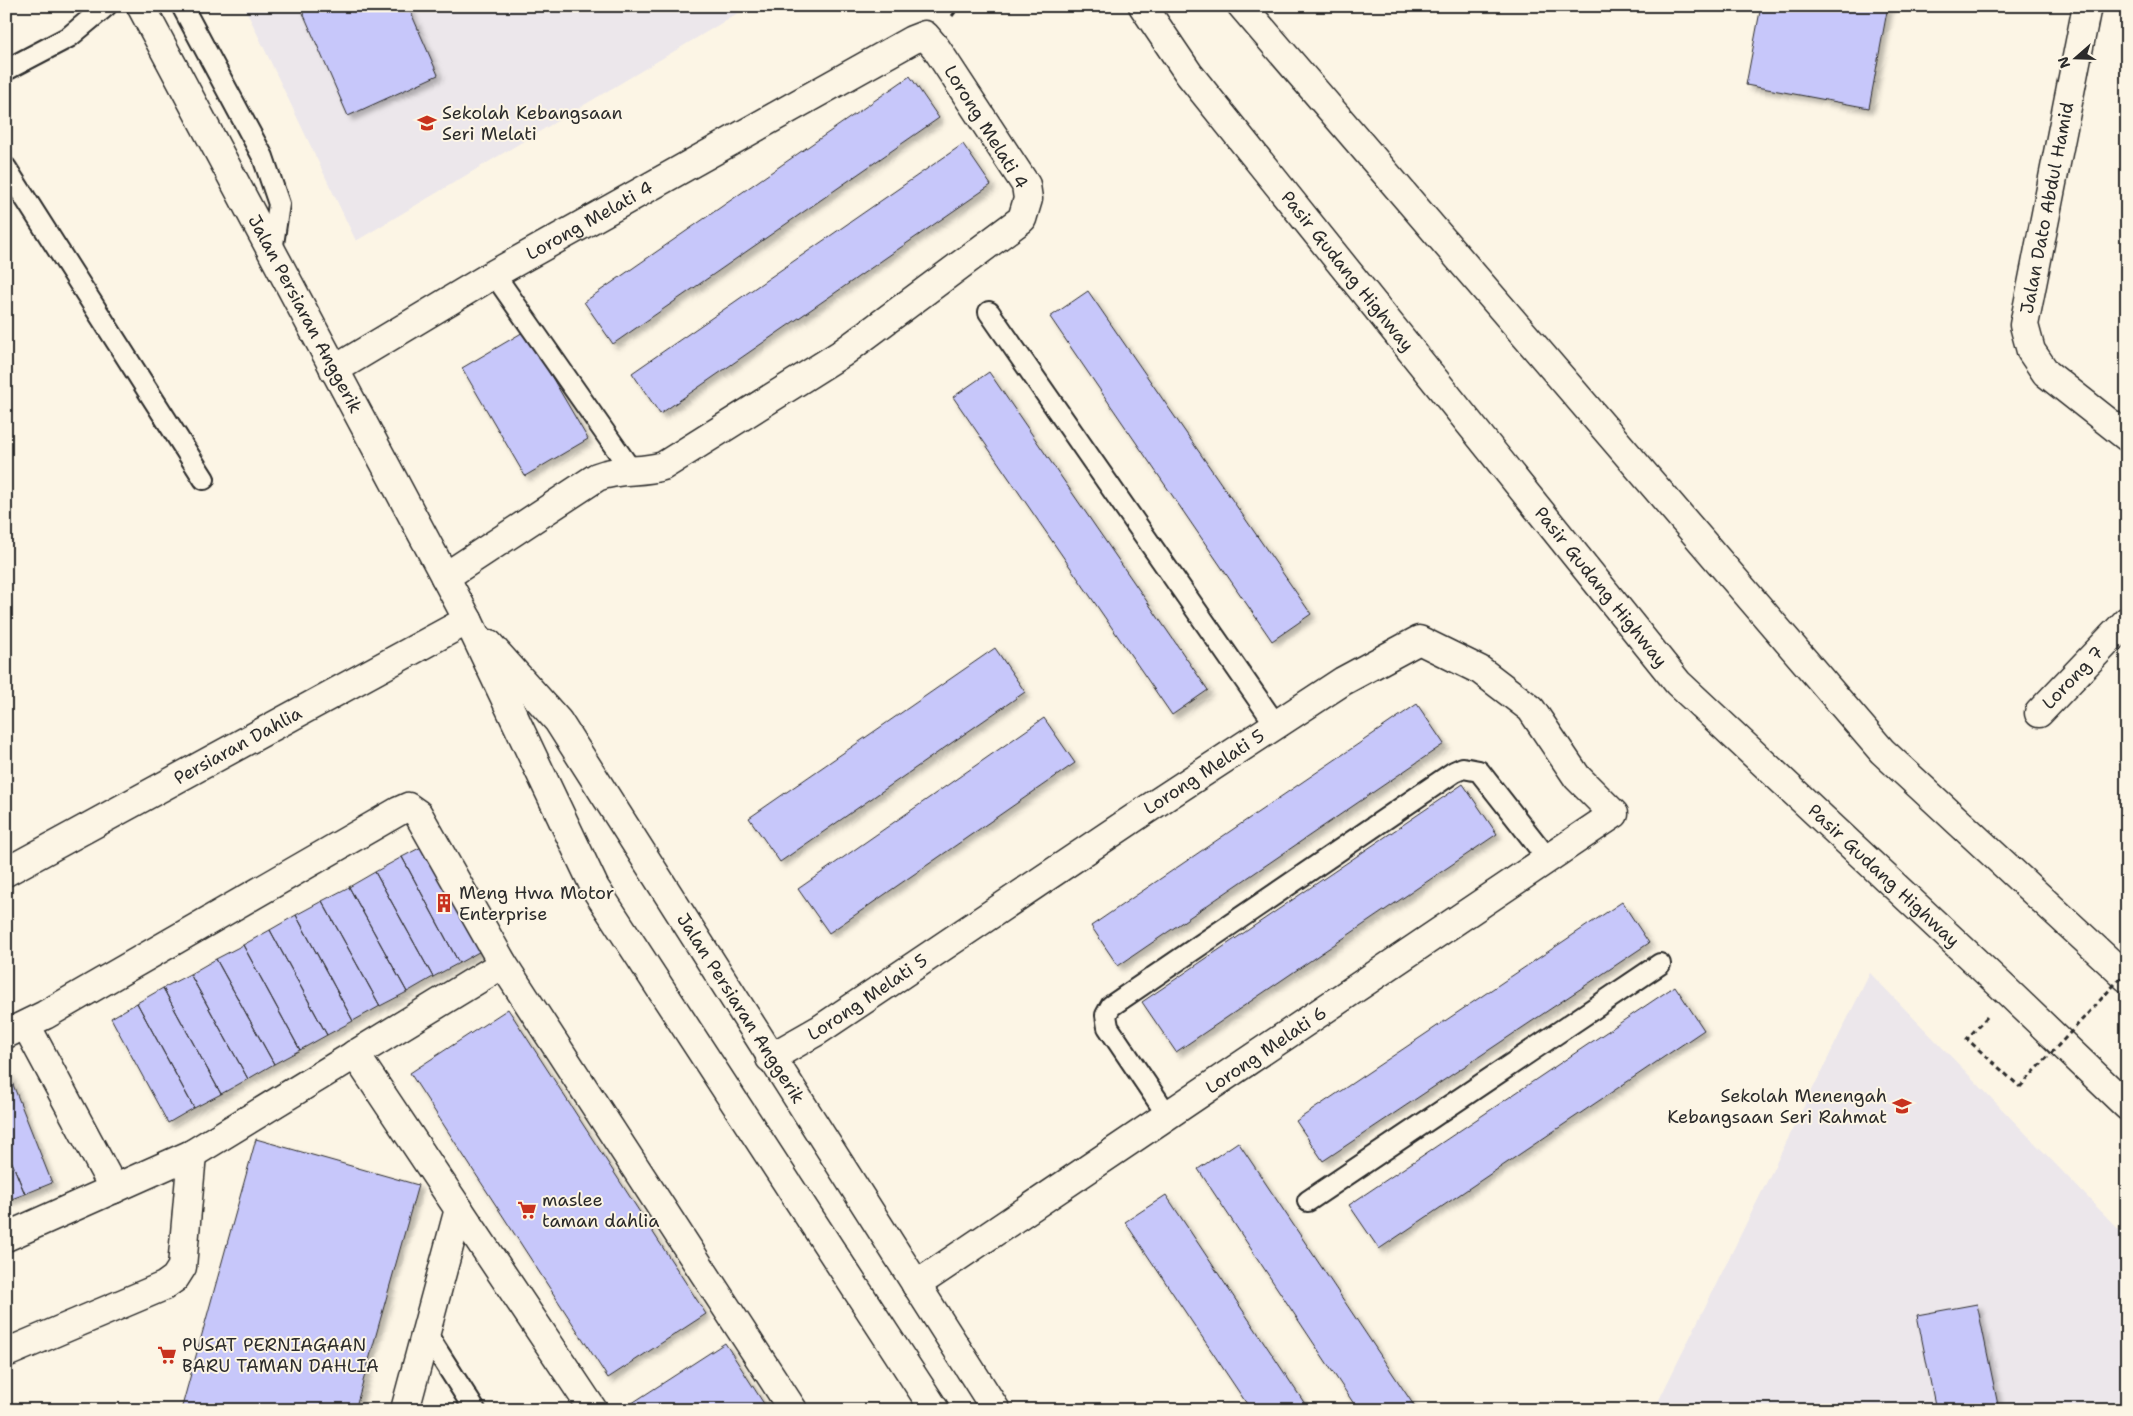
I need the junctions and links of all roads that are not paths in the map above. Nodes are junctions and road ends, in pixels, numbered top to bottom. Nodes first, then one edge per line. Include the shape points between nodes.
1 (106, 6) edge
2 (141, 6) edge
3 (182, 6) edge
4 (1143, 6) edge
5 (1242, 6) edge
6 (2087, 6) edge
7 (6, 70) edge
8 (6, 168) edge
9 (272, 251) junction
10 (494, 274) junction
11 (989, 312) dead end
12 (334, 370) junction
13 (2127, 437) edge
14 (631, 470) junction
15 (204, 479) dead end
16 (445, 577) junction
17 (468, 620) junction
18 (2127, 621) edge
19 (2039, 713) dead end
20 (1276, 726) junction
21 (1614, 814) joint
22 (1548, 859) junction
23 (6, 872) edge
24 (503, 964) junction
25 (1660, 964) dead end
26 (2127, 978) edge
27 (16, 1030) edge
28 (356, 1054) junction
29 (770, 1058) junction
30 (2127, 1106) edge
31 (1168, 1116) junction
32 (192, 1154) junction
33 (114, 1189) junction
34 (1308, 1201) dead end
35 (459, 1209) junction
36 (6, 1237) edge
37 (916, 1285) junction
38 (426, 1333) junction
39 (6, 1353) edge
40 (405, 1410) edge
41 (475, 1410) edge
42 (592, 1410) edge
43 (793, 1410) edge
44 (935, 1410) edge
45 (996, 1410) edge

1 - 7 lane via 69,37
2 - 9 main road, Jalan Persiaran Anggerik
3 - 9 lane via 263,157 279,204
4 - 30 main road, Pasir Gudang Highway via 1189,74 1678,683
5 - 26 main road via 1882,751
6 - 13 main road, Jalan Dato Abdul Hamid via 2024,325 2031,351 2046,373
8 - 15 lane
9 - 12 main road, Jalan Persiaran Anggerik
10 - 12 main road, Lorong Melati 4
10 - 14 lane
10 - 14 main road, Lorong Melati 4 via 912,40 925,35 936,48 1026,185 1028,199 1022,219 841,354 663,466 649,471
11 - 20 lane
12 - 16 main road, Jalan Persiaran Anggerik
14 - 16 main road, Lorong Melati 4 via 597,477
16 - 17 main road, Jalan Persiaran Anggerik
17 - 23 main road, Persiaran Dahlia
17 - 29 main road, Jalan Persiaran Anggerik via 558,721
17 - 44 main road, Jalan Persiaran Anggerik via 595,888
18 - 19 main road, Lorong 7
20 - 21 main road, Lorong Melati 5 via 1343,681 1419,640 1480,670 1531,709 1577,777
20 - 29 main road, Lorong Melati 5 via 819,1030
21 - 22 main road, Lorong Melati 6
22 - 31 main road, Lorong Melati 6
22 - 31 lane via 1480,771 1463,768 1454,772 1111,1006 1106,1016 1108,1027
24 - 27 main road via 418,814 408,807
24 - 28 main road
24 - 43 main road
25 - 34 lane
27 - 33 main road
28 - 32 main road
28 - 35 main road
29 - 37 main road, Jalan Persiaran Anggerik
31 - 37 main road, Lorong Melati 6
32 - 33 main road
32 - 39 main road via 182,1267 175,1278 164,1286
33 - 36 main road
35 - 38 main road
35 - 42 main road
37 - 45 main road, Jalan Persiaran Anggerik
38 - 40 main road
38 - 41 lane

